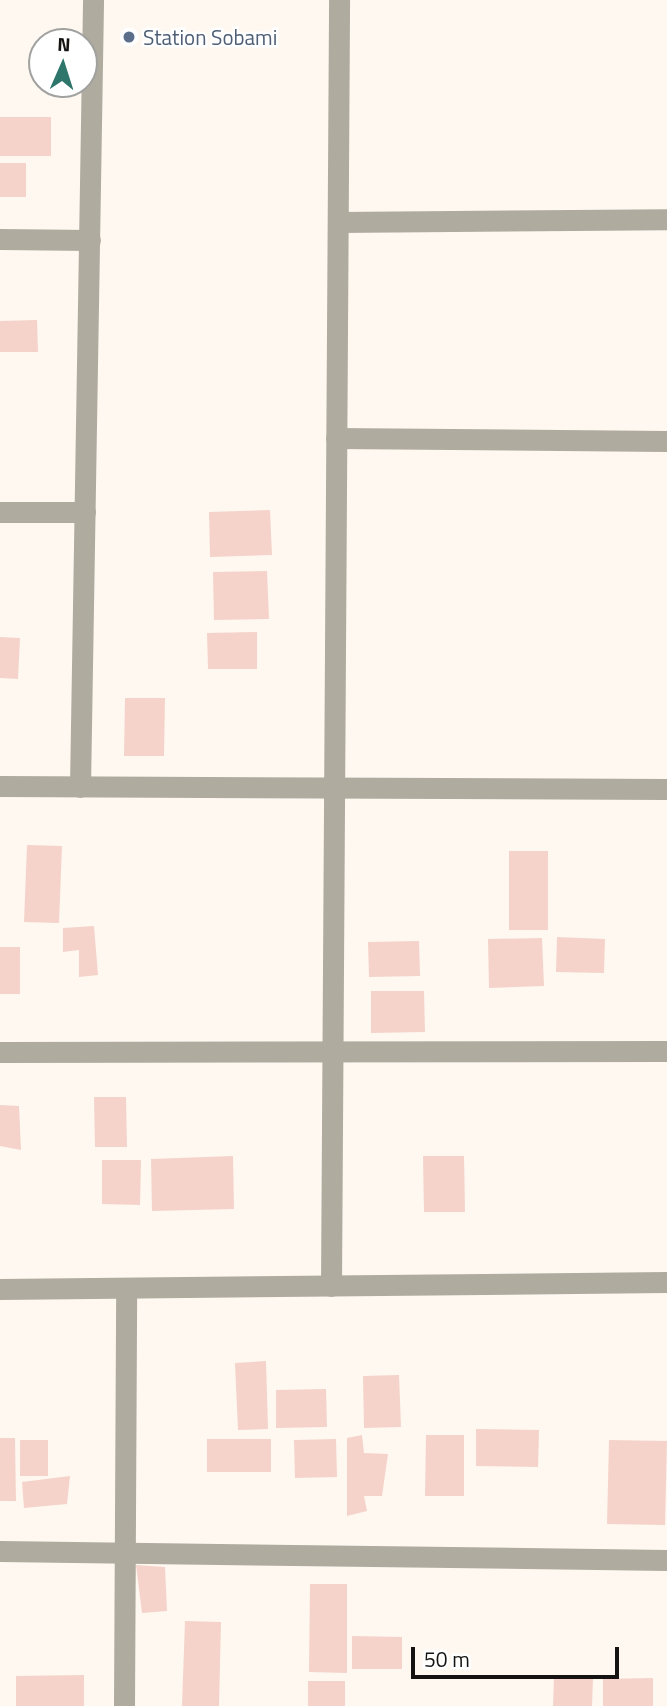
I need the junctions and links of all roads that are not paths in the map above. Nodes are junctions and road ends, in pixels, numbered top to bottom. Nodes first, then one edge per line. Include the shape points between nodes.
1 (93, 0) edge
2 (340, 0) edge
3 (667, 219) edge
4 (338, 222) junction
5 (0, 239) edge
6 (90, 240) junction
7 (336, 438) junction
8 (667, 441) edge
9 (0, 512) edge
10 (85, 512) junction
11 (0, 786) edge
12 (80, 787) junction
13 (332, 788) junction
14 (667, 789) edge
15 (667, 1051) edge
16 (0, 1052) edge
17 (329, 1054) junction
18 (667, 1282) edge
19 (331, 1286) junction
20 (126, 1288) junction
21 (0, 1289) edge
22 (0, 1551) edge
23 (126, 1553) junction
24 (667, 1560) edge
25 (124, 1706) edge

1 - 6 street
2 - 4 street
3 - 4 street
4 - 7 street
5 - 6 street
6 - 10 street
7 - 8 street
7 - 13 street
9 - 10 street
10 - 12 street
11 - 12 street
12 - 13 street
13 - 14 street
13 - 17 street
15 - 17 street
16 - 17 street
17 - 19 street
18 - 19 street
19 - 20 street
20 - 21 street
20 - 23 street
22 - 23 street
23 - 24 street
23 - 25 street

